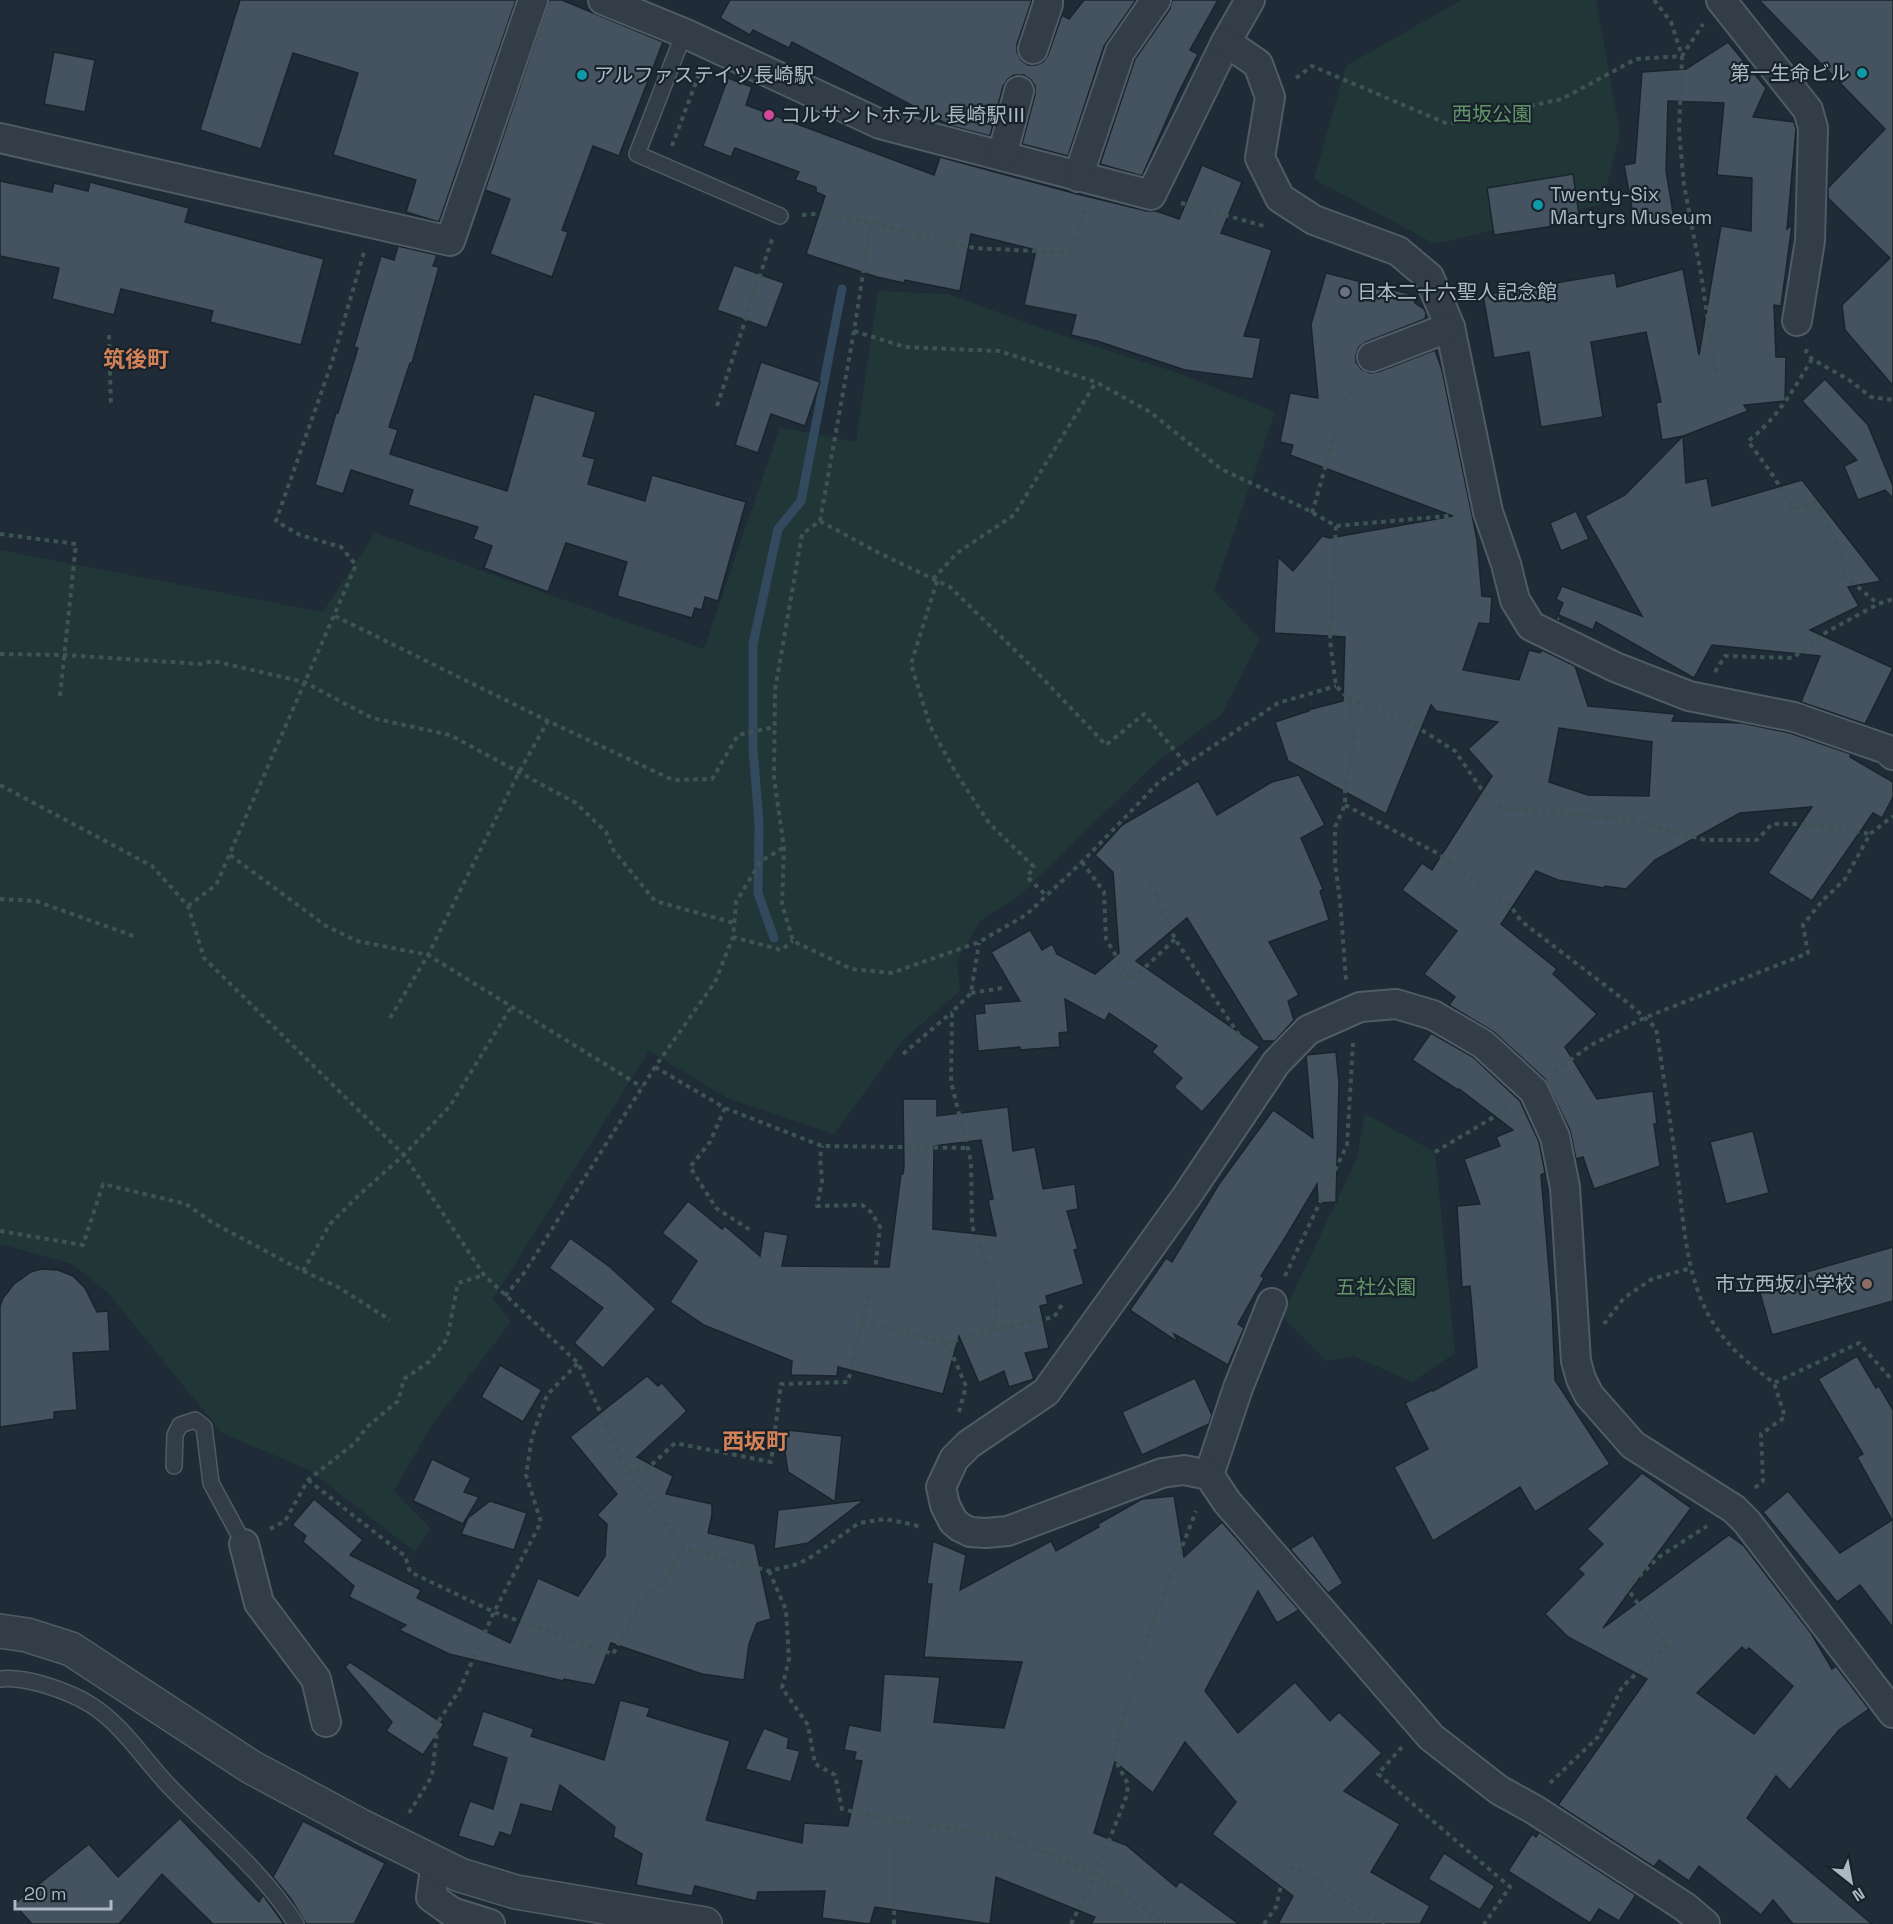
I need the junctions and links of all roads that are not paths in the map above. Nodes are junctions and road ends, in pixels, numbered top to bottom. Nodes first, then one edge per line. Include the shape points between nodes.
1 (533, 0) edge
2 (603, 0) edge
3 (1048, 0) edge
4 (1156, 0) edge
5 (1250, 0) edge
6 (1721, 0) edge
7 (684, 33) junction
8 (1226, 42) junction
9 (1033, 50) dead end
10 (1019, 92) dead end
11 (0, 138) edge
12 (1002, 156) junction
13 (1086, 179) junction
14 (780, 216) road end
15 (1797, 321) dead end
16 (1450, 327) junction
17 (1372, 357) road end
18 (1893, 755) edge
19 (1272, 1303) road end
20 (174, 1466) dead end
21 (1209, 1475) junction
22 (243, 1544) joint
23 (0, 1631) edge
24 (0, 1679) edge
25 (1893, 1713) edge
26 (326, 1722) dead end
27 (436, 1863) junction
28 (296, 1924) edge
29 (490, 1924) edge
30 (705, 1924) edge
31 (1706, 1924) edge

1 - 11 street via 450,241
2 - 7 street
3 - 9 street
4 - 13 street via 1120,52
5 - 8 street
6 - 15 street via 1808,110 1813,128 1810,241
7 - 12 street via 880,124
7 - 14 lane via 637,154
8 - 13 street via 1151,195
8 - 16 street via 1258,64 1270,97 1260,158 1280,198 1314,220 1398,251 1429,277
10 - 12 street
12 - 13 street
16 - 17 street
16 - 18 street via 1488,512 1515,600 1531,626 1615,667 1698,697 1794,717 1886,749
19 - 21 street
20 - 22 lane via 180,1425 195,1420 204,1427 211,1483
21 - 25 street via 1184,1470 1162,1473 1008,1531 986,1533 970,1532 953,1521 941,1487 954,1459 969,1444 1046,1392 1186,1197 1276,1063 1308,1030 1354,1010 1396,1004 1433,1015 1483,1044 1534,1091 1555,1137 1565,1187 1576,1361 1589,1395 1633,1445 1734,1509 1747,1522
21 - 31 street via 1227,1502 1431,1737 1499,1790 1685,1906
22 - 26 street via 259,1603 316,1679
23 - 27 street via 71,1649 251,1767
24 - 28 lane via 43,1684 90,1704 103,1714 263,1881
27 - 29 street via 431,1897 452,1912
27 - 30 street via 460,1875 516,1892

